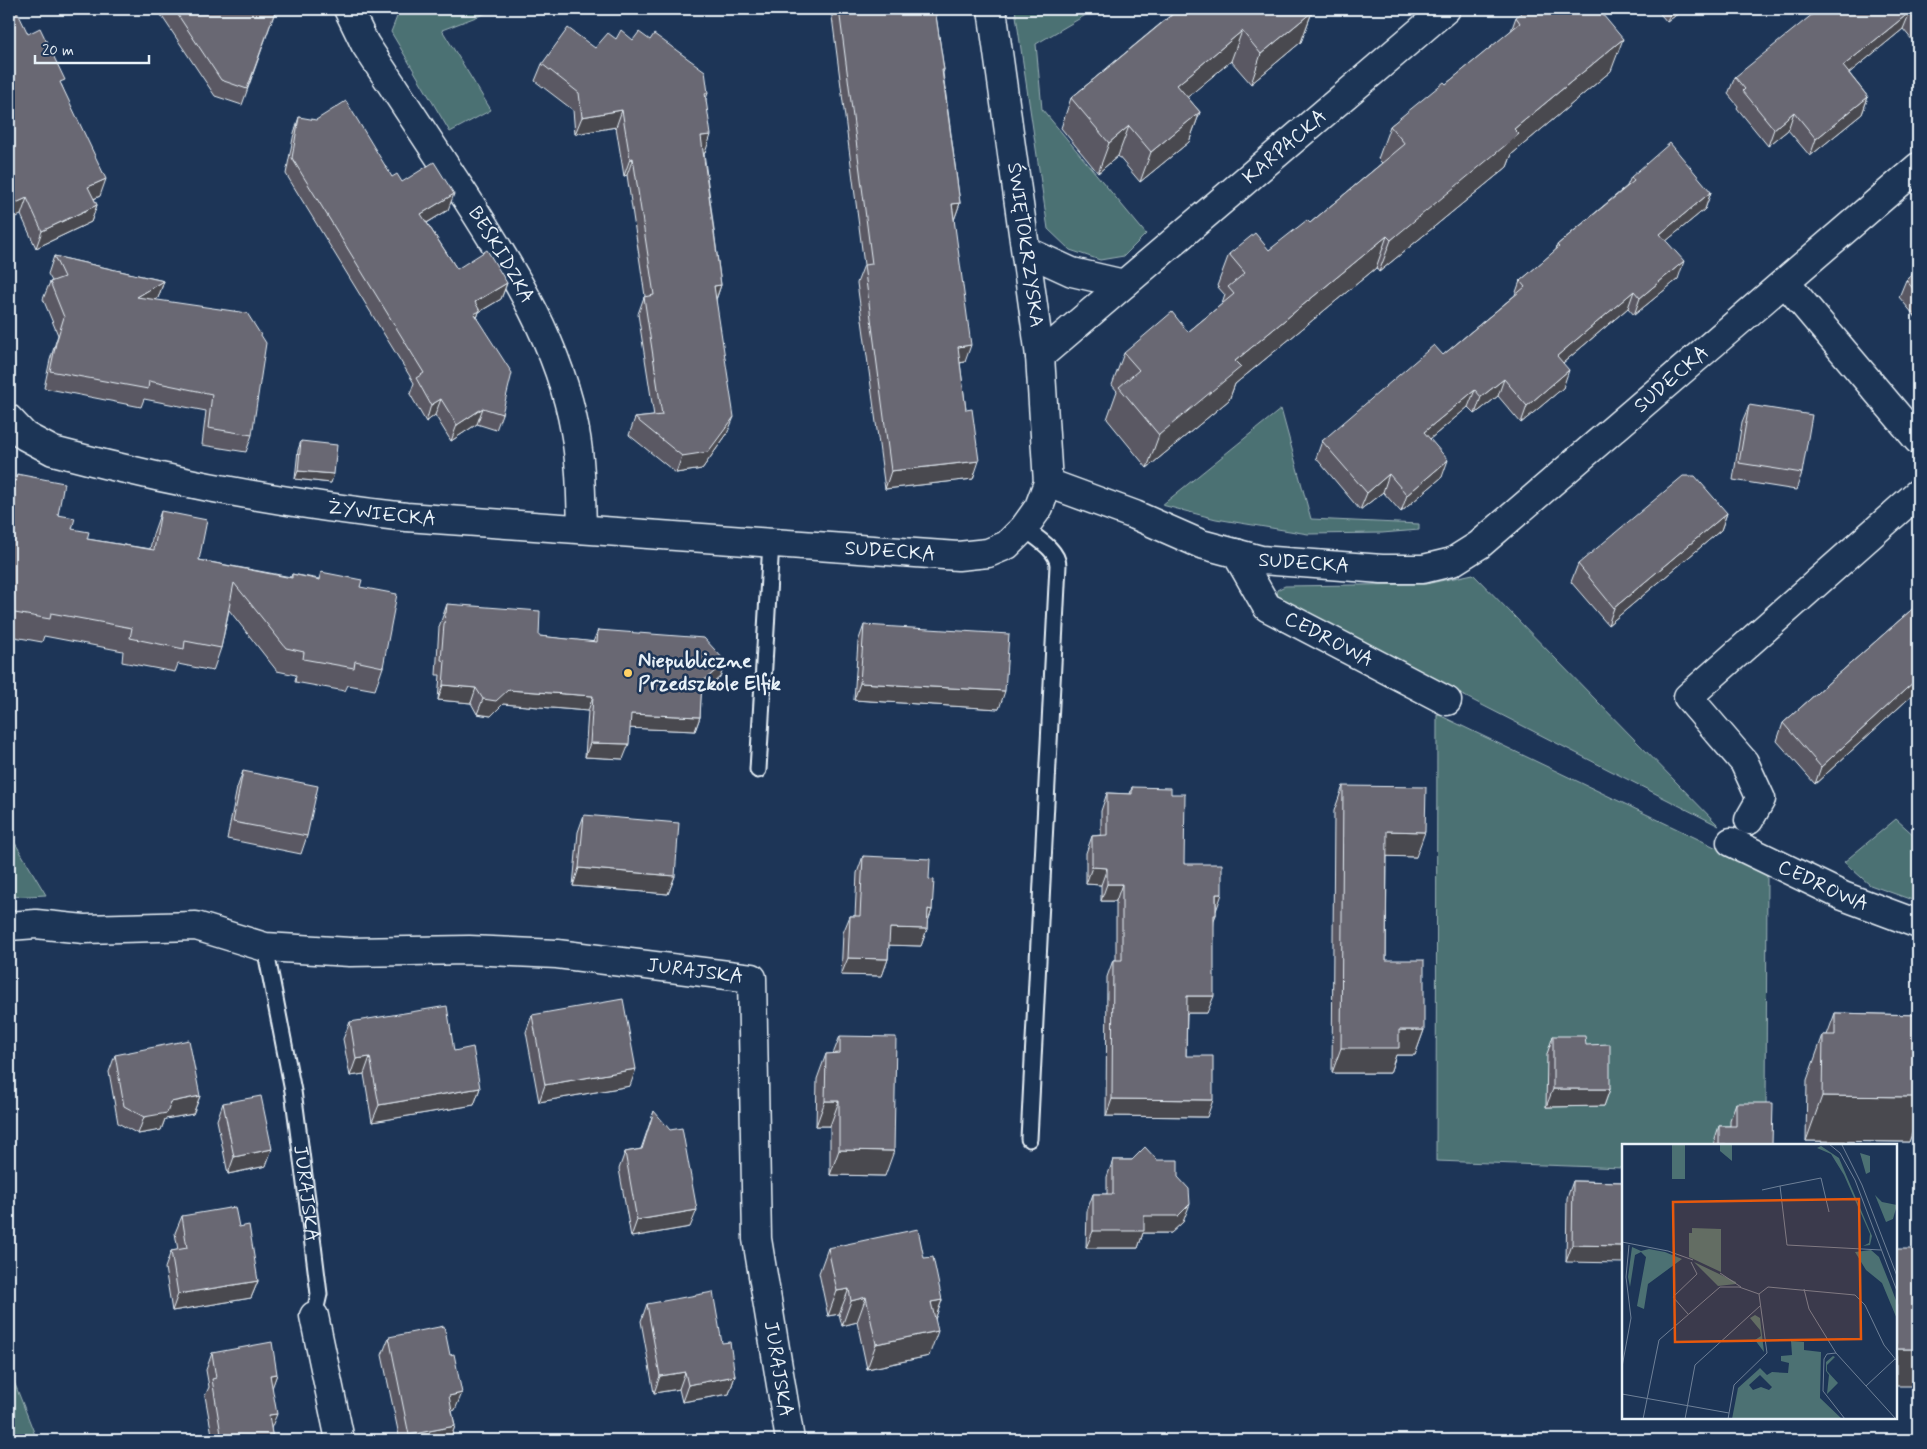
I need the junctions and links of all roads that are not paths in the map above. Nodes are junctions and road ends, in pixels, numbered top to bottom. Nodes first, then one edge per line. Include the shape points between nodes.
1 (348, 9) edge
2 (992, 9) edge
3 (1446, 9) edge
4 (1918, 167) edge
5 (1026, 251) junction
6 (1785, 282) junction
7 (1124, 284) junction
8 (1040, 356) junction
9 (9, 420) edge
10 (1918, 440) edge
11 (1048, 483) junction
12 (1918, 493) edge
13 (1024, 528) junction
14 (582, 529) junction
15 (771, 542) junction
16 (1236, 553) junction
17 (1447, 700) dead end
18 (758, 770) dead end
19 (1749, 820) dead end
20 (1731, 842) dead end
21 (1918, 924) edge
22 (9, 926) edge
23 (265, 947) junction
24 (1029, 1139) dead end
25 (314, 1316) joint
26 (340, 1440) edge
27 (790, 1440) edge

1 - 14 street, BESKIDZKA via 365,44 511,268 536,316 563,384 575,430
2 - 5 street, ŚWIĘTOKRZYSKA
3 - 7 street, KARPACKA
4 - 6 street, SUDECKA
5 - 7 street via 1072,272
5 - 8 street, ŚWIĘTOKRZYSKA
6 - 10 street
6 - 16 street, SUDECKA via 1479,545 1452,562 1423,569 1382,570 1261,560
7 - 8 street, KARPACKA
8 - 11 street, ŚWIĘTOKRZYSKA
9 - 14 street, ŻYWIECKA via 25,436 53,451 244,494 327,509
11 - 13 street, SUDECKA via 1039,507
11 - 16 street, SUDECKA via 1201,544
12 - 19 street via 1688,696 1744,762 1761,799
13 - 15 street, SUDECKA via 1007,545 988,553 958,556
13 - 24 lane via 1058,559
14 - 15 street, ŻYWIECKA
15 - 18 lane
16 - 17 street, CEDROWA via 1267,607
20 - 21 street, CEDROWA via 1843,896
22 - 23 street, JURAJSKA via 36,924 84,929 196,926
23 - 25 lane, JURAJSKA via 293,1091 319,1294
23 - 27 street, JURAJSKA via 350,952 469,950 557,954 752,978 757,1240
25 - 26 street, JURAJSKA

